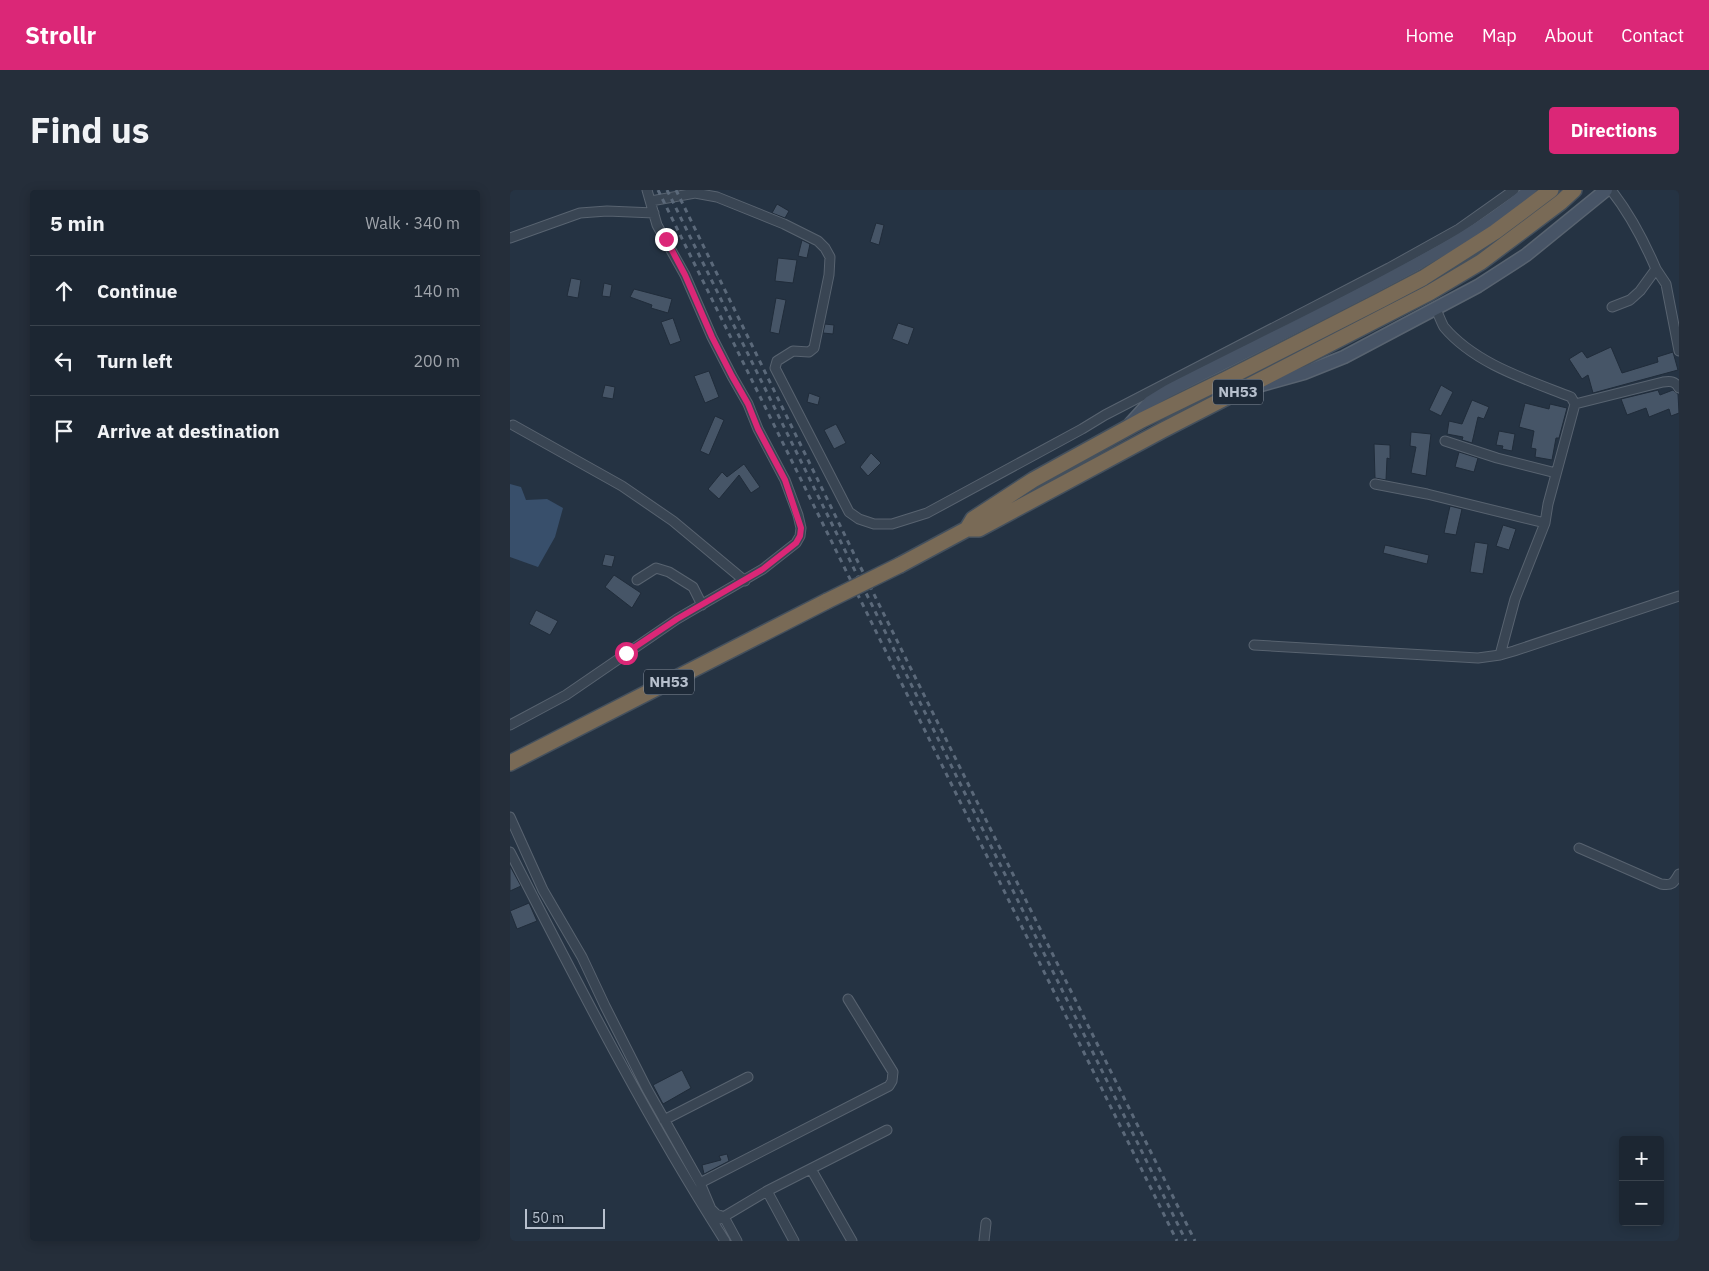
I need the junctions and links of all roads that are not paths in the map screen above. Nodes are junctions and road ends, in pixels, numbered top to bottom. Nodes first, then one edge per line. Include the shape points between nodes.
1 (647, 190) edge
2 (1514, 190) edge
3 (1530, 190) edge
4 (1551, 190) edge
5 (1574, 190) edge
6 (1606, 190) edge
7 (1611, 190) edge
8 (650, 201) junction
9 (654, 213) junction
10 (510, 238) edge
11 (1500, 238) junction
12 (1656, 269) junction
13 (1612, 307) dead end
14 (1436, 310) junction
15 (1679, 351) edge
16 (1678, 383) edge
17 (1242, 390) junction
18 (1575, 404) junction
19 (513, 425) dead end
20 (1125, 430) junction
21 (1445, 441) dead end
22 (1556, 473) junction
23 (1376, 484) dead end
24 (1545, 523) junction
25 (967, 529) junction
26 (637, 580) dead end
27 (744, 581) junction
28 (1679, 596) edge
29 (702, 605) junction
30 (1254, 645) dead end
31 (1500, 655) junction
32 (510, 725) edge
33 (510, 763) edge
34 (510, 817) edge
35 (1579, 848) dead end
36 (510, 852) edge
37 (1679, 874) edge
38 (848, 999) dead end
39 (748, 1077) dead end
40 (664, 1120) junction
41 (887, 1130) dead end
42 (811, 1169) junction
43 (700, 1183) junction
44 (767, 1191) junction
45 (724, 1217) junction
46 (713, 1223) junction
47 (986, 1223) dead end
48 (725, 1241) edge
49 (738, 1241) edge
50 (794, 1241) edge
51 (852, 1241) edge
52 (984, 1241) edge

1 - 8 street
2 - 8 street via 1459,229 1380,272 1105,415 927,513 892,524 858,520 849,512 775,368 777,361 793,351 809,352 814,348 830,257 825,248 818,241 784,224 717,197 695,193
3 - 20 main road via 1472,233 1415,265 1168,391 1150,402
4 - 11 highway, NH53
5 - 11 highway, NH53 via 1561,202
6 - 14 main road via 1526,255
7 - 12 street via 1644,242
8 - 9 street
9 - 10 street via 607,210 580,213
9 - 27 street via 657,225 685,275 712,337 785,480 798,515 801,528 796,543
11 - 17 highway, NH53 via 1480,262 1429,293
11 - 20 highway, NH53
12 - 13 street via 1640,292
12 - 15 street via 1666,284
14 - 17 main road via 1344,357
14 - 18 street via 1443,326 1470,351 1571,397
16 - 18 street via 1663,382
17 - 25 highway, NH53 via 979,529
18 - 22 street
19 - 27 street via 630,491 674,521
20 - 25 highway, NH53 via 1033,480 973,519
21 - 22 street
22 - 24 street
23 - 24 street
24 - 31 street via 1515,599
25 - 33 highway, NH53, bridge
26 - 29 street via 656,568 668,572 693,587
27 - 29 street
28 - 31 street
29 - 32 street via 566,695
30 - 31 street via 1478,658
34 - 40 street via 543,890 582,957
35 - 37 street via 1661,884 1674,883
36 - 46 street via 604,1032
38 - 43 street via 893,1072 889,1086
39 - 40 street
40 - 43 street
41 - 42 street
42 - 44 street
42 - 51 street
43 - 45 street via 711,1209
44 - 45 street
44 - 50 street
45 - 46 street
45 - 49 street
46 - 48 street
47 - 52 street

